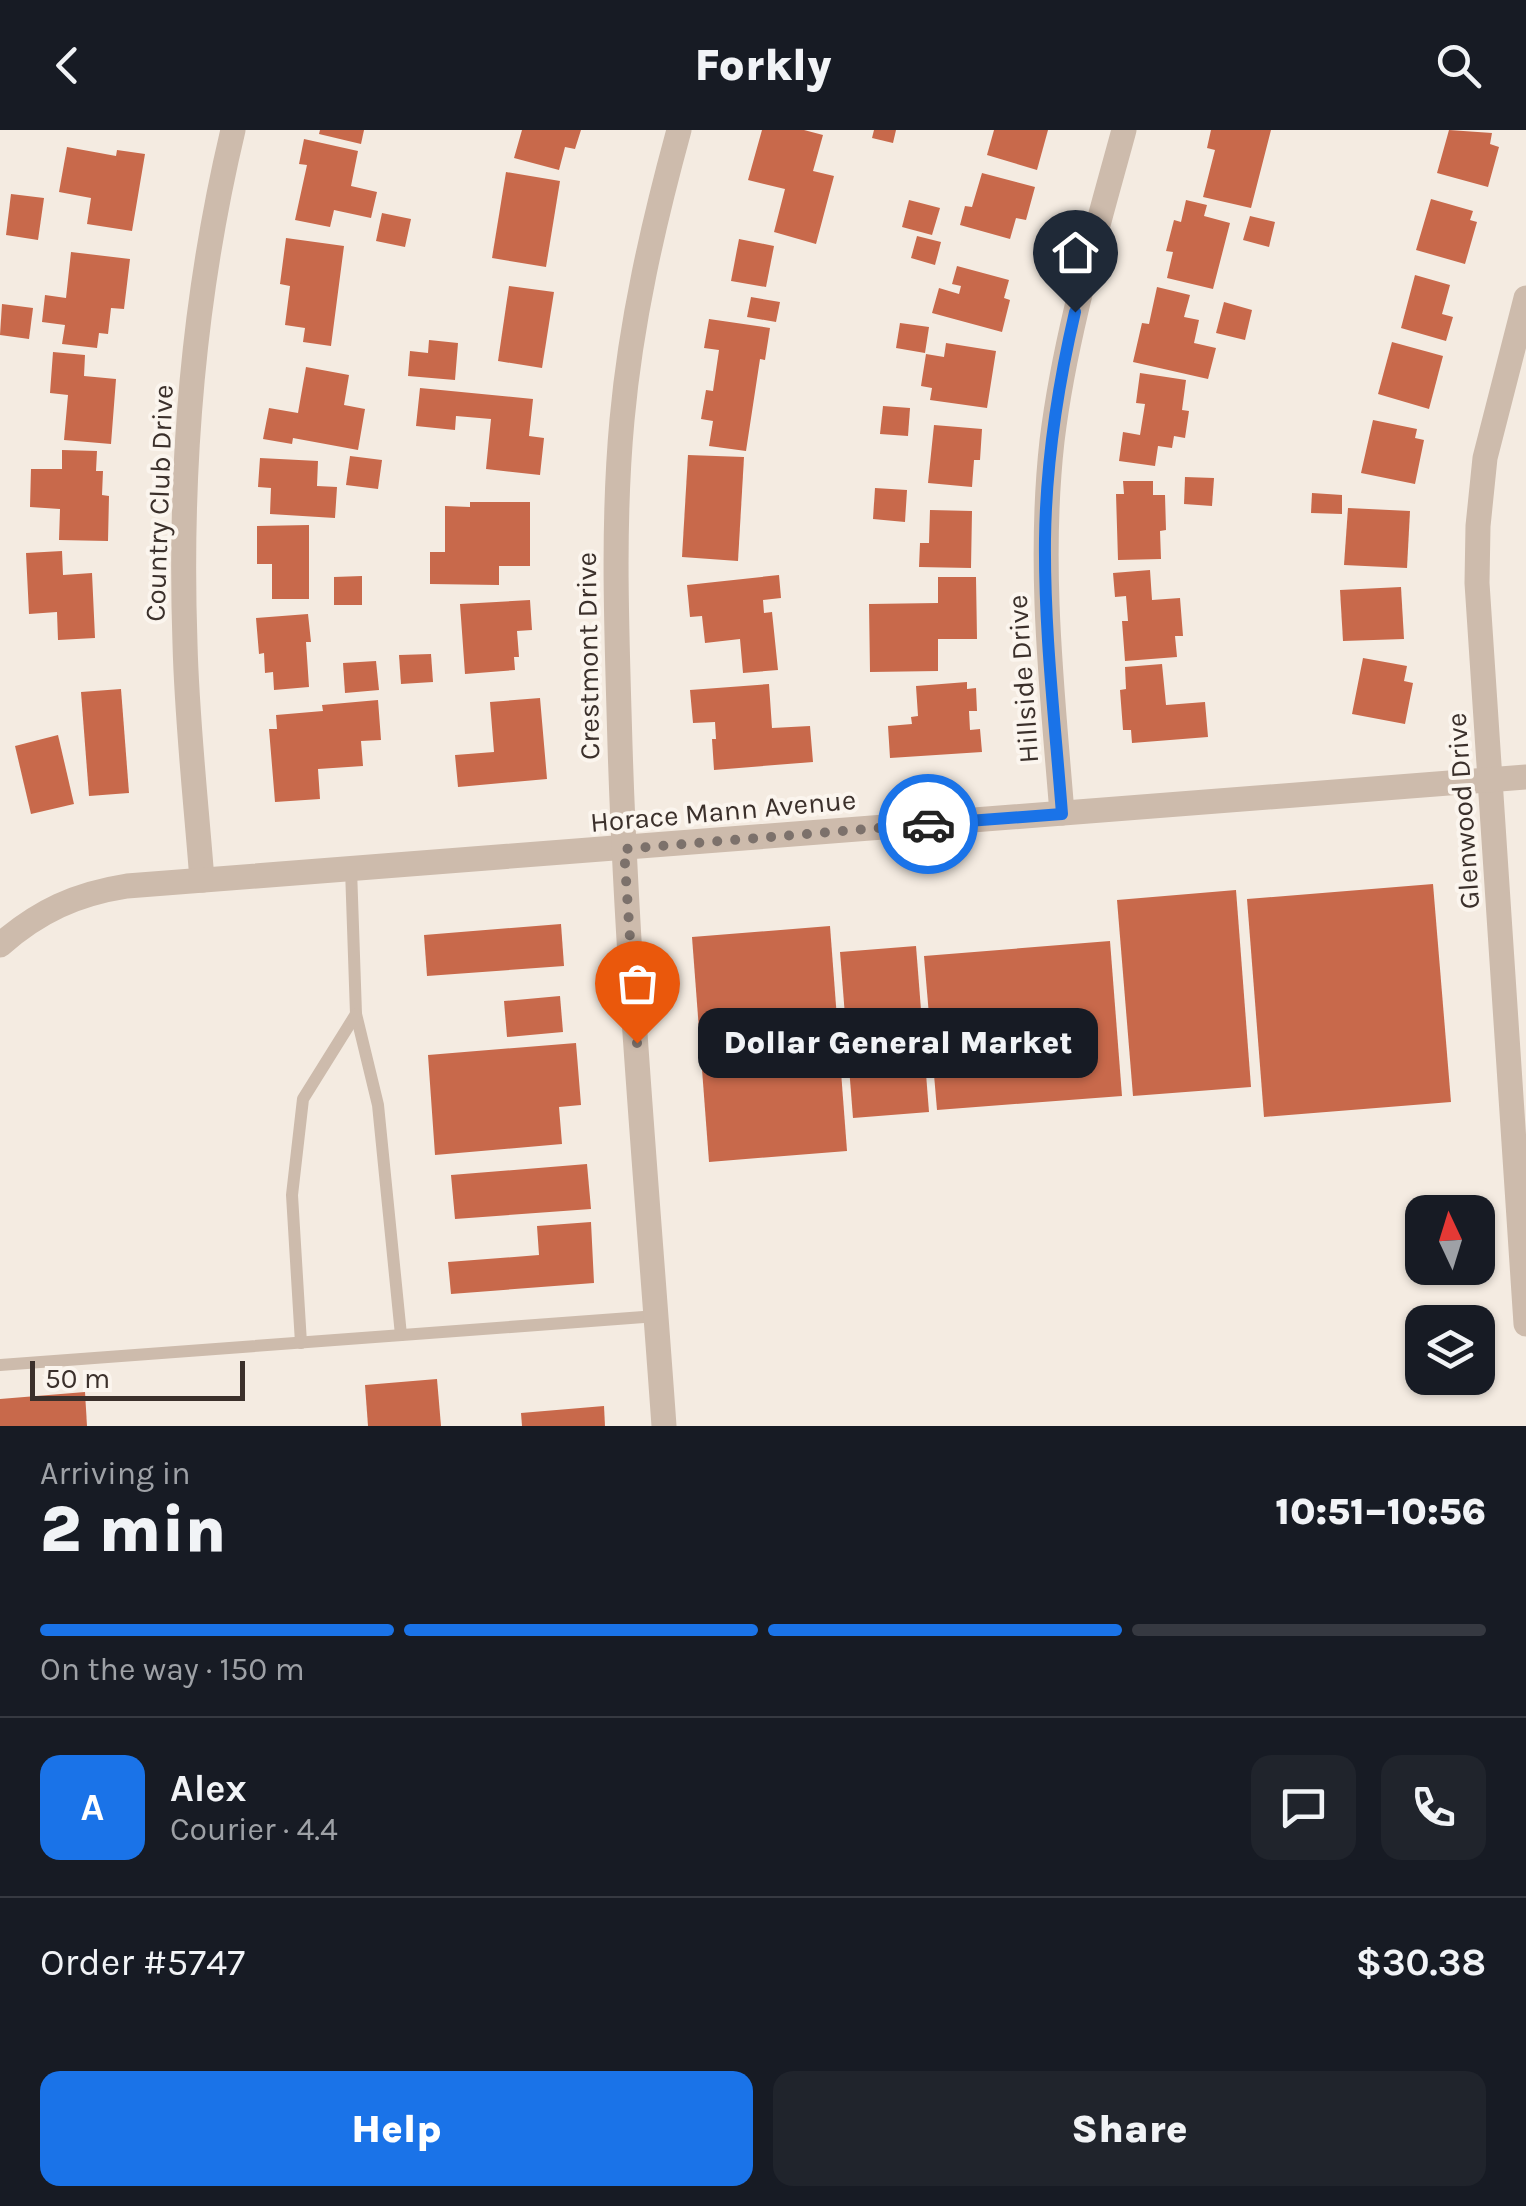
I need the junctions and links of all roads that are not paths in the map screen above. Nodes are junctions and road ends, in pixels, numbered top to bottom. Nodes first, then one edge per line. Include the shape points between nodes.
1 (233, 130) edge
2 (679, 130) edge
3 (1124, 130) edge
4 (1526, 298) edge
5 (1519, 345) edge
6 (1526, 778) edge
7 (1492, 780) junction
8 (1062, 814) junction
9 (624, 849) junction
10 (351, 869) junction
11 (202, 880) junction
12 (0, 946) edge
13 (356, 1014) junction
14 (1521, 1161) edge
15 (656, 1316) junction
16 (1526, 1324) edge
17 (402, 1335) junction
18 (300, 1343) junction
19 (0, 1365) edge
20 (664, 1426) edge

1 - 11 street, Country Club Drive via 189,410 185,648
2 - 9 street, Crestmont Drive via 636,315 622,420 616,543
3 - 8 street, Hillside Drive via 1066,348 1052,442 1046,612
4 - 5 street, Glenwood Drive
5 - 7 street, Glenwood Drive via 1485,458 1478,526
6 - 7 street, Horace Mann Avenue
7 - 8 street, Horace Mann Avenue
7 - 14 street, Glenwood Drive
8 - 9 street, Horace Mann Avenue
9 - 10 street, Horace Mann Avenue
9 - 15 street, Crestmont Drive
10 - 11 street, Horace Mann Avenue
10 - 13 lane
11 - 12 street, Horace Mann Avenue via 92,891 56,904
13 - 17 lane via 378,1105
13 - 18 lane via 304,1099 292,1195
14 - 16 street, Glenwood Drive
15 - 17 lane
15 - 20 street, Crestmont Drive
17 - 18 lane
18 - 19 lane

